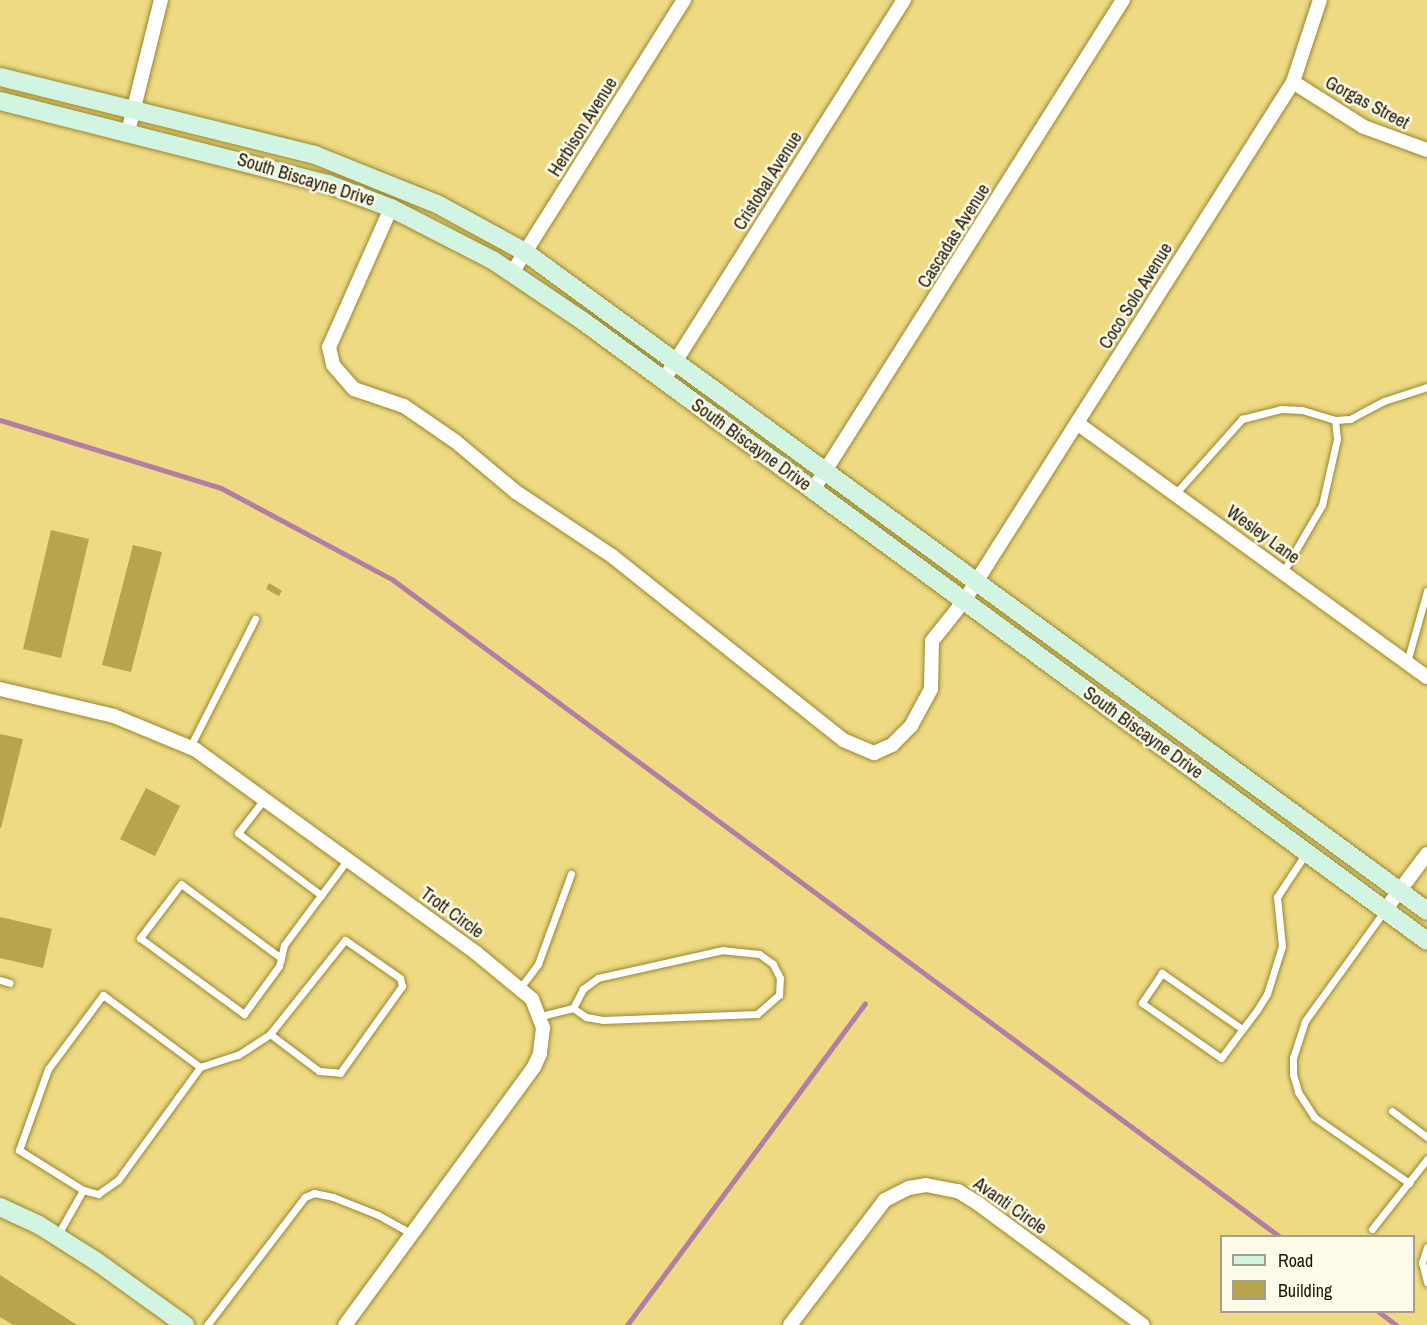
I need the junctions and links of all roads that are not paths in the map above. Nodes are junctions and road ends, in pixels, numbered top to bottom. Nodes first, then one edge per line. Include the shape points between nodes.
1 (161, 0) edge
2 (684, 0) edge
3 (903, 0) edge
4 (1123, 0) edge
5 (1320, 0) edge
6 (0, 77) edge
7 (1293, 82) junction
8 (0, 101) edge
9 (134, 109) junction
10 (128, 132) junction
11 (1427, 150) edge
12 (391, 208) junction
13 (525, 252) junction
14 (512, 273) junction
15 (676, 360) junction
16 (663, 381) junction
17 (1427, 387) edge
18 (1335, 420) junction
19 (1077, 423) junction
20 (825, 470) junction
21 (813, 490) junction
22 (1175, 494) junction
23 (1283, 572) junction
24 (976, 581) junction
25 (1427, 591) edge
26 (963, 601) junction
27 (255, 619) dead end
28 (1407, 662) junction
29 (1427, 676) edge
30 (0, 689) edge
31 (190, 747) junction
32 (266, 798) junction
33 (1306, 853) junction
34 (1427, 854) edge
35 (348, 859) junction
36 (571, 874) dead end
37 (1399, 891) junction
38 (321, 895) junction
39 (1385, 910) junction
40 (1427, 911) edge
41 (1427, 941) edge
42 (281, 958) junction
43 (0, 980) edge
44 (10, 983) dead end
45 (520, 988) junction
46 (573, 1008) junction
47 (541, 1016) junction
48 (1242, 1029) junction
49 (270, 1034) junction
50 (200, 1067) junction
51 (1392, 1112) dead end
52 (1427, 1137) edge
53 (1427, 1159) edge
54 (1409, 1183) junction
55 (83, 1190) junction
56 (0, 1207) edge
57 (1372, 1229) dead end
58 (412, 1234) junction
59 (57, 1236) junction
60 (1427, 1247) edge
61 (1427, 1282) edge
62 (185, 1325) edge
63 (207, 1325) edge
64 (345, 1325) edge
65 (790, 1325) edge
66 (1143, 1325) edge

1 - 9 street
2 - 13 street, Herbison Avenue
3 - 15 street, Cristobal Avenue
4 - 20 street, Cascadas Avenue
5 - 7 street, Coco Solo Avenue
6 - 9 street, South Biscayne Drive
7 - 11 street, Gorgas Street via 1364,127
7 - 19 street, Coco Solo Avenue
8 - 10 street, South Biscayne Drive
9 - 10 street
9 - 13 street, South Biscayne Drive via 270,141 360,171 437,204
10 - 12 street, South Biscayne Drive via 297,174
12 - 14 street, South Biscayne Drive
12 - 26 street, Coco Solo Avenue via 329,347 333,366 354,388 404,406 455,441 516,492 612,556 843,741 874,753 892,745 910,726 931,689 932,641
13 - 14 street, Herbison Avenue
13 - 15 street, South Biscayne Drive
14 - 16 street, South Biscayne Drive
15 - 16 street, Cristobal Avenue
15 - 20 street, South Biscayne Drive
16 - 21 street, South Biscayne Drive
17 - 18 lane via 1384,401 1350,419
18 - 22 lane via 1302,410 1281,409 1242,419
18 - 23 lane via 1337,439 1322,505
19 - 22 street, Wesley Lane
19 - 24 street, Coco Solo Avenue
20 - 21 street, Cascadas Avenue
20 - 24 street, South Biscayne Drive
21 - 26 street, South Biscayne Drive
22 - 23 street, Wesley Lane
23 - 28 street, Wesley Lane
24 - 26 street, Coco Solo Avenue
24 - 37 street, South Biscayne Drive
25 - 28 lane
26 - 33 street, South Biscayne Drive
27 - 31 lane
28 - 29 street, Wesley Lane
30 - 31 street, Trott Circle via 114,716
31 - 32 street, Trott Circle
32 - 35 street, Trott Circle
32 - 38 lane via 238,833
33 - 39 street, South Biscayne Drive
33 - 48 lane via 1277,897 1282,946 1276,969 1267,994
34 - 37 street
35 - 38 lane
35 - 45 street, Trott Circle
36 - 45 lane via 538,964
37 - 39 street
37 - 40 street, South Biscayne Drive
38 - 42 lane via 284,945
39 - 41 street, South Biscayne Drive
39 - 54 lane via 1305,1021 1293,1057 1293,1074 1298,1092 1314,1117
42 - 42 lane via 244,1014 140,938 181,884
43 - 44 lane
45 - 47 street, Trott Circle
46 - 46 lane via 586,1017 603,1020 757,1014 779,994 780,978 773,964 759,954 723,950 598,978 583,989
46 - 47 lane
47 - 58 street via 543,1041 534,1067
48 - 48 lane via 1221,1058 1142,1003 1162,973
49 - 49 lane via 319,1071 340,1073 402,986 400,978 345,940
49 - 50 lane via 238,1054
50 - 55 lane via 118,1180 98,1194
50 - 55 lane via 103,994 41,1083 19,1150
51 - 52 lane
53 - 54 lane
54 - 57 lane
55 - 59 lane
56 - 59 street
58 - 63 lane via 378,1215 314,1193 305,1197
58 - 64 street
59 - 62 street
60 - 61 lane via 1422,1262
65 - 66 street, Avanti Circle via 885,1200 909,1188 926,1185 958,1191 980,1205

